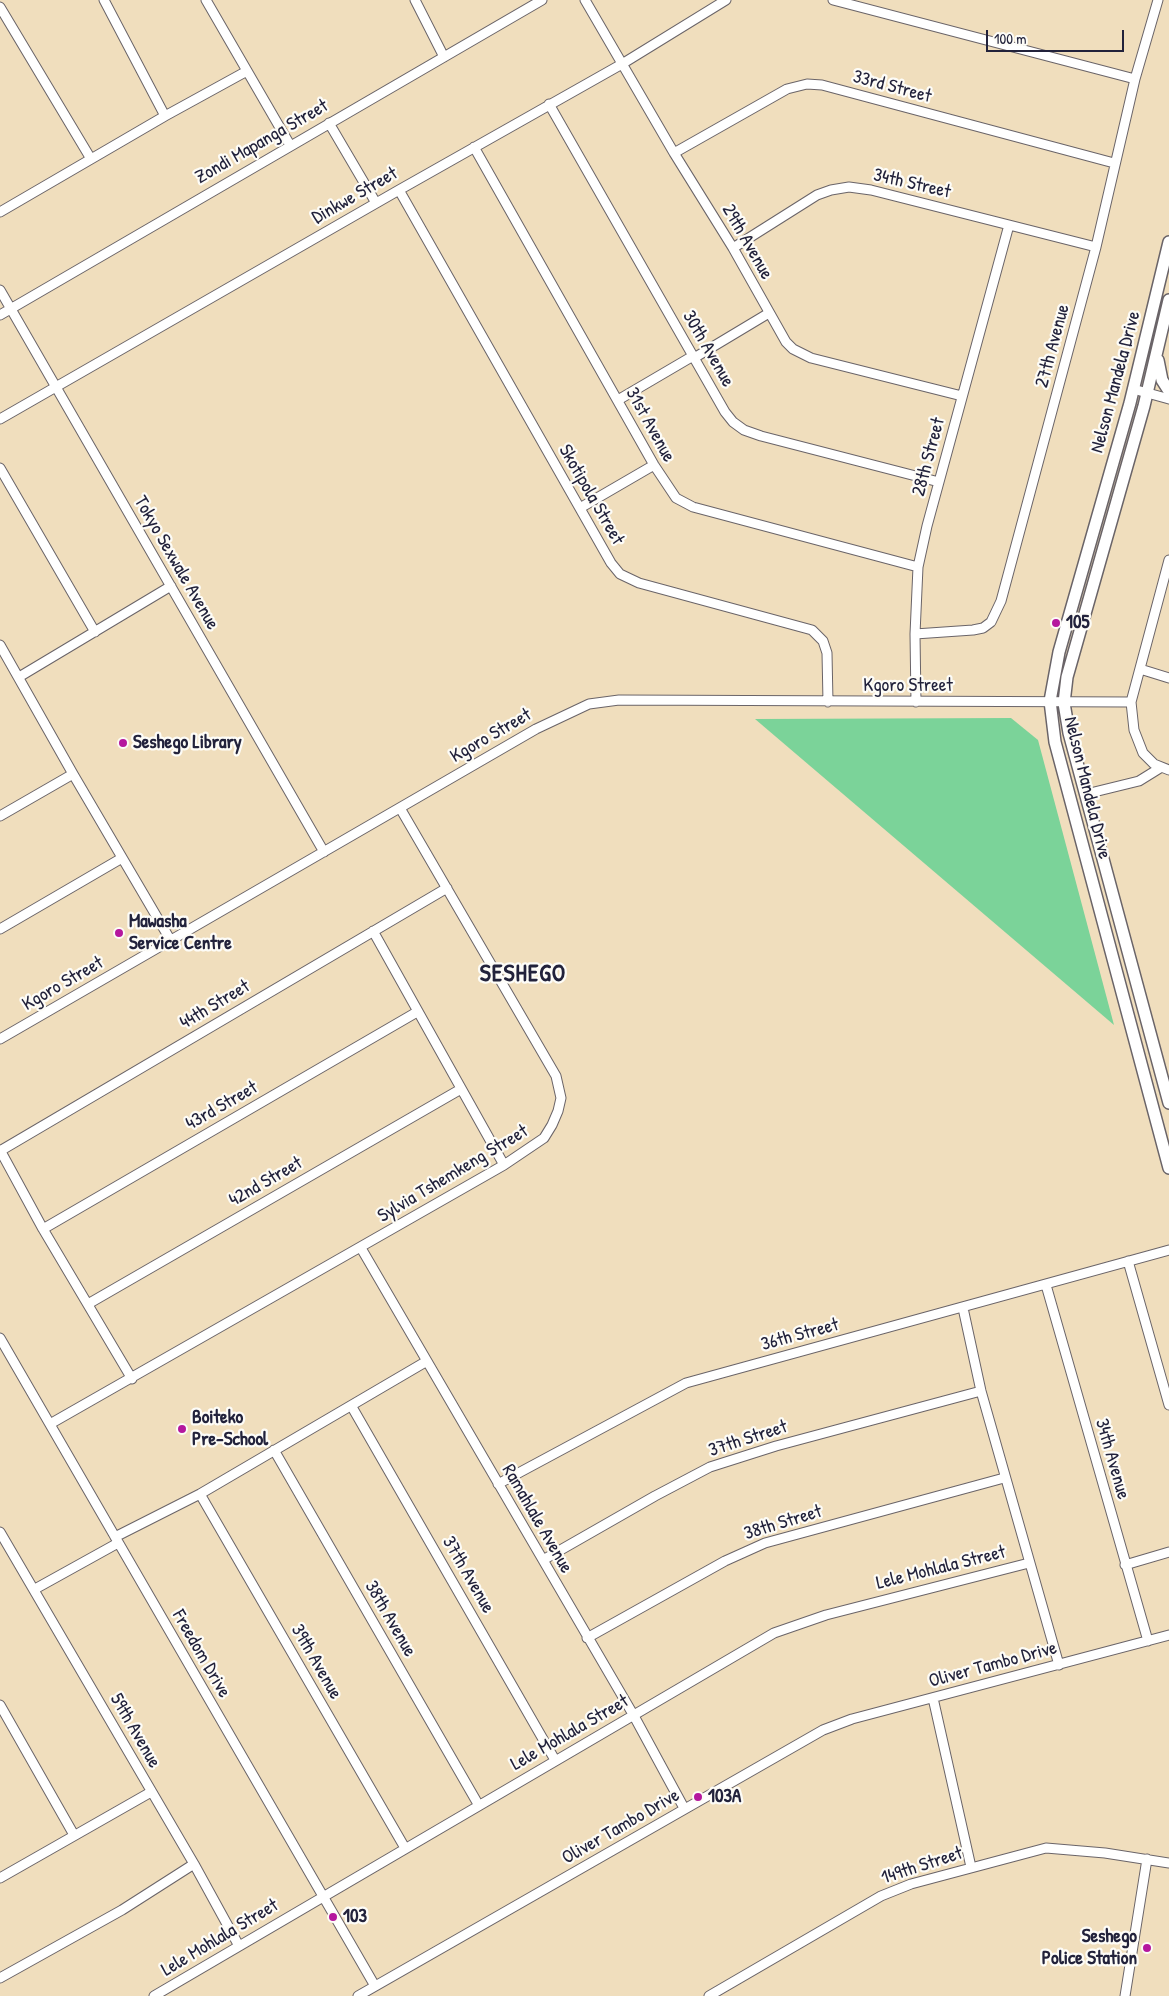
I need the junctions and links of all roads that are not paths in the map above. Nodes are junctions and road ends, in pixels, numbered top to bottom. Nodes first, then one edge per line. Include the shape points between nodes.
1 (104, 0) edge
2 (206, 0) edge
3 (415, 0) edge
4 (542, 0) edge
5 (585, 0) edge
6 (726, 0) edge
7 (832, 0) edge
8 (1158, 0) edge
9 (0, 7) edge
10 (444, 57) junction
11 (622, 64) junction
12 (246, 72) junction
13 (1135, 80) junction
14 (549, 104) junction
15 (165, 116) junction
16 (329, 123) junction
17 (290, 145) junction
18 (474, 147) junction
19 (674, 153) junction
20 (92, 159) junction
21 (1114, 163) junction
22 (398, 190) junction
23 (376, 203) junction
24 (0, 212) edge
25 (1009, 225) junction
26 (1169, 242) edge
27 (1096, 247) junction
28 (733, 248) junction
29 (0, 290) edge
30 (1169, 300) edge
31 (10, 309) junction
32 (769, 313) junction
33 (0, 315) edge
34 (1157, 351) junction
35 (694, 357) junction
36 (54, 388) junction
37 (1133, 389) junction
38 (1169, 391) edge
39 (1148, 393) junction
40 (962, 396) junction
41 (1169, 399) edge
42 (618, 400) junction
43 (0, 419) edge
44 (654, 465) junction
45 (0, 468) edge
46 (939, 482) junction
47 (580, 508) junction
48 (1169, 560) edge
49 (918, 567) junction
50 (171, 586) junction
51 (1165, 590) edge
52 (95, 632) junction
53 (915, 634) junction
54 (0, 644) edge
55 (1140, 669) junction
56 (18, 677) junction
57 (1169, 678) edge
58 (1050, 701) junction
59 (828, 702) junction
60 (916, 702) junction
61 (1130, 702) junction
62 (1064, 703) junction
63 (1165, 769) edge
64 (72, 774) junction
65 (1086, 794) junction
66 (400, 808) junction
67 (1, 813) edge
68 (324, 852) junction
69 (122, 858) junction
70 (447, 888) junction
71 (0, 930) edge
72 (373, 931) junction
73 (171, 941) junction
74 (417, 1012) junction
75 (0, 1039) edge
76 (461, 1089) junction
77 (1169, 1103) edge
78 (0, 1150) edge
79 (504, 1165) junction
80 (1169, 1168) edge
81 (43, 1229) junction
82 (361, 1248) junction
83 (1169, 1250) edge
84 (1128, 1261) junction
85 (1046, 1285) junction
86 (88, 1304) junction
87 (963, 1308) junction
88 (0, 1338) edge
89 (427, 1361) junction
90 (132, 1379) junction
91 (981, 1391) junction
92 (1169, 1405) edge
93 (352, 1407) junction
94 (50, 1424) junction
95 (274, 1450) junction
96 (1004, 1478) junction
97 (498, 1484) junction
98 (200, 1494) junction
99 (0, 1532) edge
100 (117, 1540) junction
101 (1169, 1552) edge
102 (543, 1560) junction
103 (1029, 1563) junction
104 (1125, 1566) junction
105 (35, 1589) junction
106 (1169, 1635) edge
107 (587, 1638) junction
108 (1148, 1641) junction
109 (1058, 1665) junction
110 (933, 1698) junction
111 (0, 1705) edge
112 (634, 1716) junction
113 (555, 1760) junction
114 (151, 1792) junction
115 (478, 1804) junction
116 (684, 1808) junction
117 (74, 1835) junction
118 (405, 1848) junction
119 (1148, 1859) junction
120 (1169, 1863) edge
121 (194, 1864) junction
122 (971, 1868) junction
123 (0, 1878) edge
124 (322, 1896) junction
125 (239, 1946) junction
126 (0, 1978) edge
127 (375, 1986) junction
128 (154, 1996) edge
129 (358, 1996) edge
130 (708, 1996) edge
131 (1125, 1996) edge

1 - 15 street
2 - 12 street
3 - 10 street
4 - 10 street, Zondi Mapanga Street
5 - 11 street, 29th Avenue
6 - 11 street, Dinkwe Street
7 - 13 street
8 - 13 street, 27th Avenue
9 - 20 street
10 - 16 street, Zondi Mapanga Street
11 - 14 street, Dinkwe Street
11 - 19 street, 29th Avenue
12 - 15 street
12 - 17 street
13 - 21 street, 27th Avenue
14 - 18 street, Dinkwe Street
14 - 35 street, 30th Avenue
15 - 20 street
16 - 17 street, Zondi Mapanga Street
16 - 23 street
17 - 31 street, Zondi Mapanga Street
18 - 22 street, Dinkwe Street
18 - 42 street, 31st Avenue
19 - 21 street, 33rd Street via 787,89 807,84 822,85
19 - 28 street, 29th Avenue
20 - 24 street
21 - 27 street, 27th Avenue
22 - 23 street, Dinkwe Street
22 - 47 street, Skotipola Street
23 - 36 street, Dinkwe Street
25 - 27 street, 34th Street
25 - 28 street, 34th Street via 849,187 817,195
25 - 40 street, 28th Street
26 - 37 main road, Nelson Mandela Drive
27 - 53 street, 27th Avenue via 997,612 983,628
28 - 32 street, 29th Avenue
29 - 31 street, Tokyo Sexwale Avenue
30 - 34 main road, Nelson Mandela Drive
31 - 33 street, Zondi Mapanga Street
31 - 36 street, Tokyo Sexwale Avenue
32 - 35 street
32 - 40 street, 29th Avenue via 786,342 801,354
34 - 38 main road via 1162,380
34 - 39 main road, Nelson Mandela Drive
35 - 42 street
35 - 46 street, 30th Avenue via 725,412 744,430
36 - 43 street, Dinkwe Street
36 - 50 street, Tokyo Sexwale Avenue
37 - 39 street
37 - 58 main road, Nelson Mandela Drive via 1059,652
39 - 41 street
39 - 62 main road, Nelson Mandela Drive via 1067,677
40 - 46 street, 28th Street
42 - 44 street, 31st Avenue
44 - 47 street
44 - 49 street, 31st Avenue via 669,489 685,504
45 - 52 street
46 - 49 street, 28th Street
47 - 59 street, Skotipola Street via 611,563 627,579 802,626 818,634 827,653
48 - 51 street
49 - 53 street, 28th Street
50 - 52 street
50 - 68 street, Tokyo Sexwale Avenue
51 - 55 street
52 - 56 street
53 - 60 street, 28th Street
54 - 56 street
55 - 57 street
55 - 61 street
56 - 64 street
58 - 60 street, Kgoro Street
58 - 62 street, Kgoro Street
58 - 80 main road, Nelson Mandela Drive via 1055,742
59 - 60 street, Kgoro Street
59 - 66 street, Kgoro Street via 618,700 589,704 536,729
61 - 62 street, Kgoro Street via 1072,700
61 - 63 street via 1140,747 1148,759
62 - 65 main road, Nelson Mandela Drive
63 - 65 street via 1139,781
64 - 67 street
64 - 69 street
65 - 77 main road, Nelson Mandela Drive
66 - 68 street, Kgoro Street
66 - 70 street, Sylvia Tshemkeng Street
68 - 73 street, Kgoro Street
69 - 71 street
69 - 73 street
70 - 72 street, 44th Street
70 - 79 street, Sylvia Tshemkeng Street via 556,1076 559,1087 558,1112 544,1138
72 - 74 street
72 - 78 street, 44th Street
73 - 75 street, Kgoro Street
74 - 76 street
74 - 81 street, 43rd Street
76 - 79 street
76 - 86 street, 42nd Street
78 - 81 street
79 - 82 street, Sylvia Tshemkeng Street
81 - 86 street
82 - 89 street, Ramahlale Avenue
82 - 90 street, Sylvia Tshemkeng Street
83 - 84 street, 36th Street
84 - 85 street, 36th Street
84 - 92 street
85 - 87 street, 36th Street
85 - 104 street, 34th Avenue
86 - 90 street
87 - 91 street
87 - 97 street, 36th Street via 686,1383
88 - 94 street, Freedom Drive
89 - 93 street
89 - 97 street, Ramahlale Avenue
90 - 94 street, Sylvia Tshemkeng Street
91 - 96 street
91 - 102 street, 37th Street via 710,1467
93 - 95 street
93 - 113 street, 37th Avenue
94 - 100 street, Freedom Drive
95 - 98 street
95 - 115 street, 38th Avenue
96 - 103 street
96 - 107 street, 38th Street via 765,1544 724,1561
97 - 102 street, Ramahlale Avenue
98 - 100 street
98 - 118 street, 39th Avenue
99 - 105 street, 59th Avenue
100 - 105 street
100 - 124 street, Freedom Drive
101 - 104 street
102 - 107 street, Ramahlale Avenue
103 - 109 street
103 - 112 street, Lele Mohlala Street via 826,1614 774,1633
104 - 108 street, 34th Avenue
105 - 114 street, 59th Avenue
106 - 108 street, Oliver Tambo Drive
107 - 112 street, Ramahlale Avenue
108 - 109 street, Oliver Tambo Drive
109 - 110 street, Oliver Tambo Drive
110 - 116 street, Oliver Tambo Drive via 823,1730
110 - 122 street
111 - 117 street
112 - 113 street, Lele Mohlala Street
112 - 116 street, Ramahlale Avenue
113 - 115 street, Lele Mohlala Street
114 - 117 street
114 - 121 street, 59th Avenue
115 - 118 street, Lele Mohlala Street
116 - 127 street, Oliver Tambo Drive
117 - 123 street
118 - 124 street, Lele Mohlala Street
119 - 120 street, 149th Street
119 - 122 street, 149th Street via 1046,1848
119 - 131 street
121 - 125 street, 59th Avenue
121 - 126 street via 113,1915
122 - 130 street, 149th Street via 911,1884 881,1896
124 - 125 street, Lele Mohlala Street
124 - 127 street, Freedom Drive
125 - 128 street, Lele Mohlala Street
127 - 129 street, Oliver Tambo Drive

